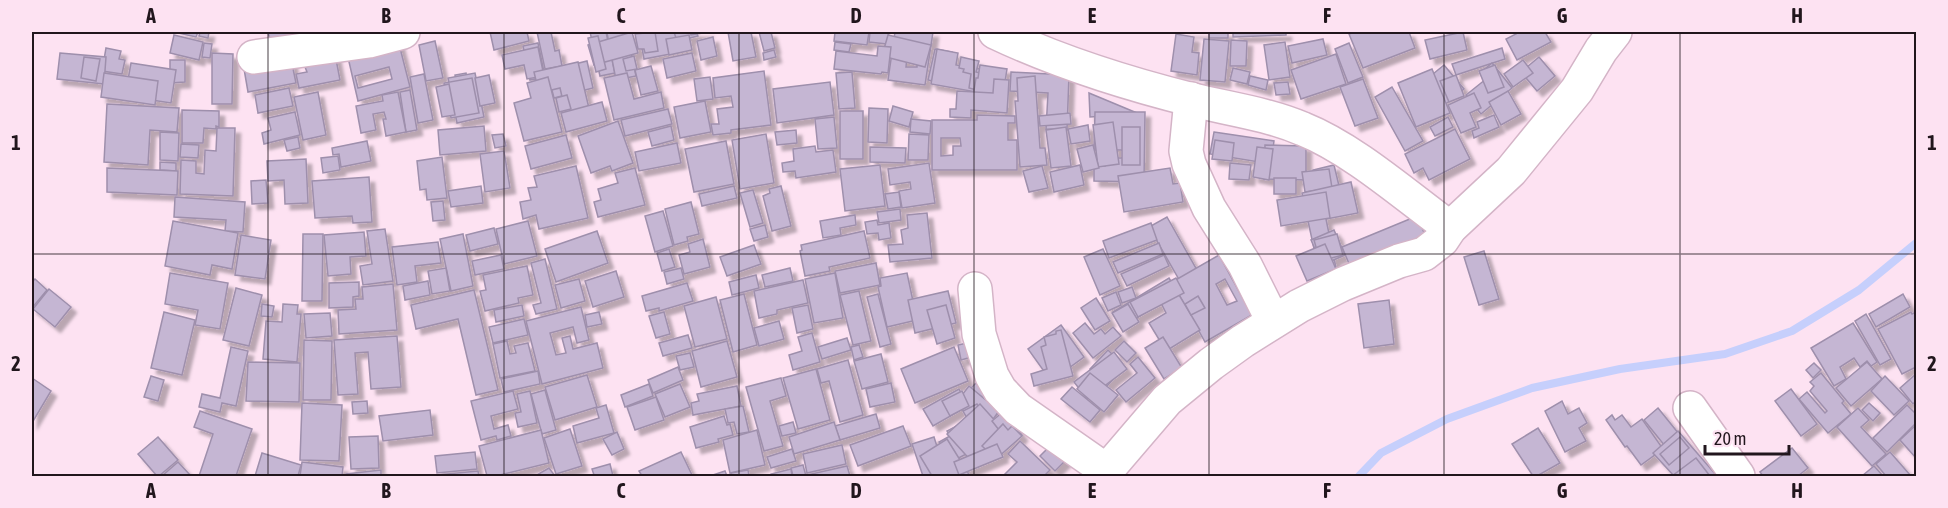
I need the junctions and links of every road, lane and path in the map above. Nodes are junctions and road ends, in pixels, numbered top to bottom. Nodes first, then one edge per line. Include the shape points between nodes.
1 (403, 32) edge
2 (995, 32) edge
3 (1603, 38) edge
4 (254, 57) dead end
5 (1191, 99) junction
6 (1450, 228) junction
7 (975, 289) dead end
8 (1274, 321) junction
9 (1690, 408) dead end
10 (1104, 474) edge
11 (1738, 477) edge

1 - 4 street via 369,41
2 - 5 street via 1076,66
3 - 6 street via 1577,90 1511,171
5 - 6 street via 1304,129 1360,161
5 - 8 street via 1186,151 1189,164 1209,208
6 - 8 street via 1424,254 1343,284
7 - 10 street via 979,334 1000,390 1018,409
8 - 10 street via 1167,400
9 - 11 street

